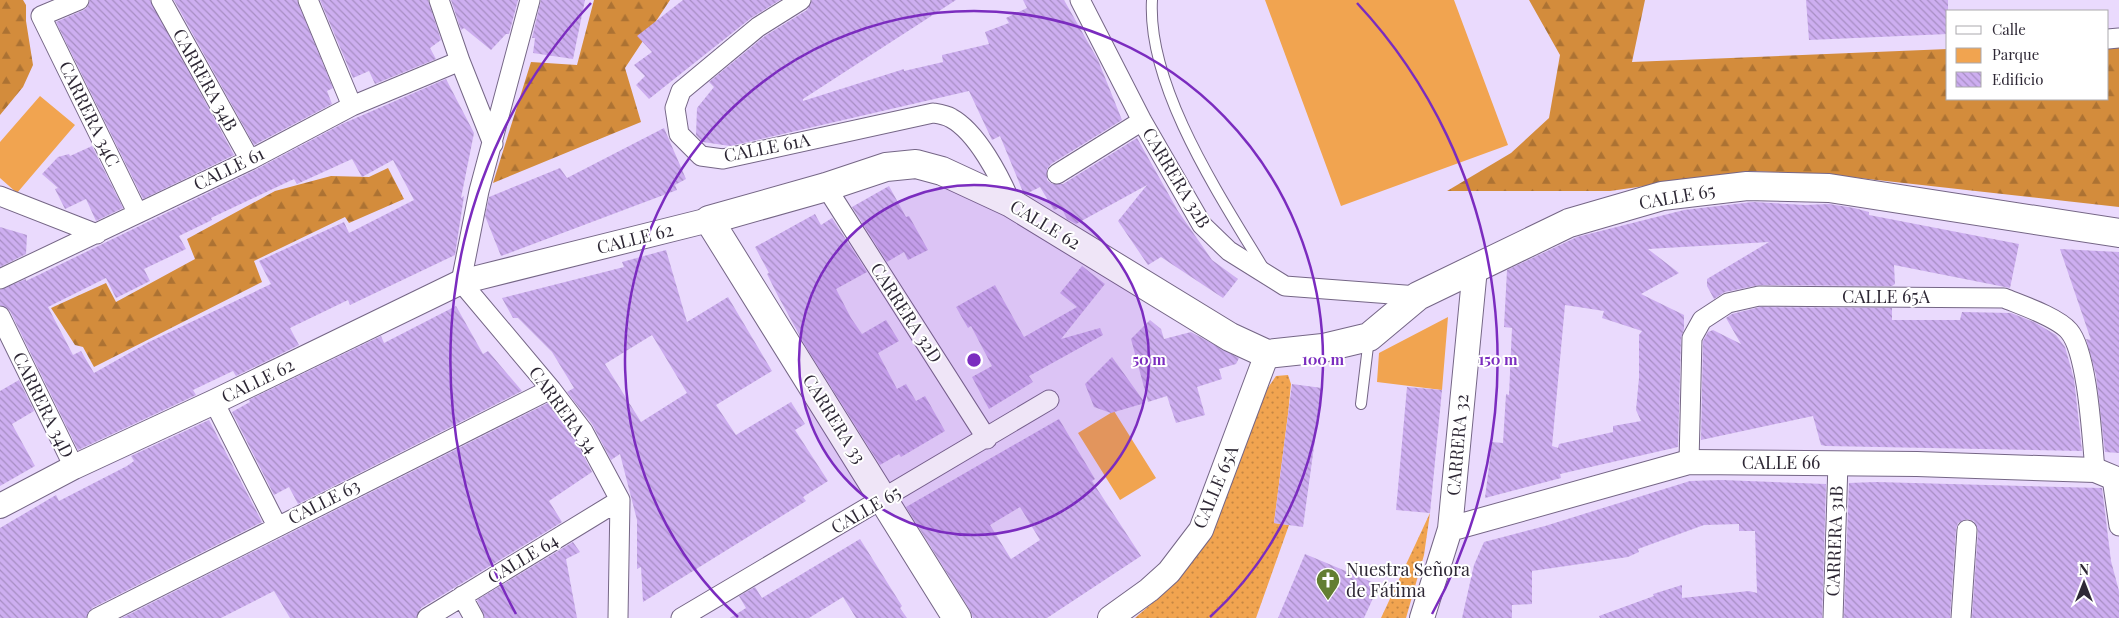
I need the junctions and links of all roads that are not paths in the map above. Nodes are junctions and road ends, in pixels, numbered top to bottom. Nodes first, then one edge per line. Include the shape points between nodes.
1 (79, 0) edge
2 (161, 0) edge
3 (308, 0) edge
4 (439, 0) edge
5 (530, 0) edge
6 (801, 0) edge
7 (1080, 0) edge
8 (1152, 0) edge
9 (460, 61) junction
10 (352, 106) junction
11 (1142, 121) junction
12 (493, 144) junction
13 (250, 160) junction
14 (1057, 174) dead end
15 (826, 187) junction
16 (0, 196) edge
17 (1011, 203) junction
18 (137, 212) junction
19 (709, 220) junction
20 (2119, 233) edge
21 (97, 234) junction
22 (1475, 268) junction
23 (1270, 278) junction
24 (0, 279) edge
25 (461, 282) junction
26 (1418, 296) junction
27 (0, 316) edge
28 (1369, 337) junction
29 (1267, 354) junction
30 (551, 389) junction
31 (1049, 400) dead end
32 (214, 402) junction
33 (1361, 404) dead end
34 (986, 439) junction
35 (1689, 462) junction
36 (1838, 463) junction
37 (74, 467) junction
38 (2108, 476) edge
39 (885, 499) junction
40 (620, 500) junction
41 (0, 506) edge
42 (277, 526) junction
43 (2119, 526) edge
44 (1450, 530) junction
45 (1967, 530) dead end
46 (462, 596) junction
47 (97, 618) edge
48 (427, 618) edge
49 (474, 618) edge
50 (618, 618) edge
51 (681, 618) edge
52 (957, 618) edge
53 (1110, 618) edge
54 (1422, 618) edge
55 (1833, 618) edge
56 (1961, 618) edge

1 - 18 street, CARRERA 34C via 41,16
2 - 13 street, CARRERA 34B
3 - 10 street
4 - 9 street
5 - 12 street
6 - 17 street, CALLE 61A via 758,27 681,91 675,108 679,134 701,156 724,159 933,113 950,117 966,130 1000,179
7 - 11 street, CARRERA 32B
8 - 23 lane via 1157,56 1175,107 1221,198
9 - 10 street, CALLE 61
9 - 12 street
10 - 13 street, CALLE 61
11 - 14 street
11 - 23 street, CARRERA 32B via 1202,225 1229,251
12 - 25 street via 479,191
13 - 18 street, CALLE 61
15 - 17 main road, CALLE 62 via 886,167 916,164 942,171
15 - 19 main road, CALLE 62
15 - 34 street, CARRERA 32D
16 - 21 street
17 - 29 main road, CALLE 62 via 1230,337
18 - 21 street, CALLE 61
19 - 25 street, CALLE 62
19 - 39 main road, CARRERA 33
20 - 22 main road, CALLE 65 via 1829,188 1747,186 1662,196 1569,224
21 - 24 street, CALLE 61
22 - 26 main road, CALLE 65
22 - 44 street, CARRERA 32
23 - 26 street, CARRERA 32B via 1295,289
25 - 30 street, CARRERA 34
25 - 32 street, CALLE 62
26 - 28 main road, CALLE 65
27 - 37 street, CARRERA 34D
28 - 29 main road, CALLE 65 via 1323,348
28 - 33 lane
29 - 53 street, CALLE 65A via 1201,530 1169,572
30 - 40 street, CARRERA 34 via 583,431
30 - 42 street, CALLE 63
31 - 34 street, CALLE 65
32 - 37 street, CALLE 62
32 - 42 street
34 - 39 street, CALLE 65
35 - 36 street, CALLE 66
35 - 38 street, CALLE 65A via 1692,338 1702,320 1728,304 1759,296 2004,298 2038,312 2069,331 2083,364
35 - 44 street, CALLE 66
36 - 38 street, CALLE 66
36 - 55 street, CARRERA 31B
37 - 41 street, CALLE 62
38 - 43 street, CALLE 65A
39 - 51 street, CALLE 65
39 - 52 main road, CARRERA 33
40 - 46 street, CALLE 64
40 - 50 street, CARRERA 34
42 - 47 street, CALLE 63
44 - 54 street, CARRERA 32
45 - 56 street
46 - 48 street, CALLE 64
46 - 49 street

